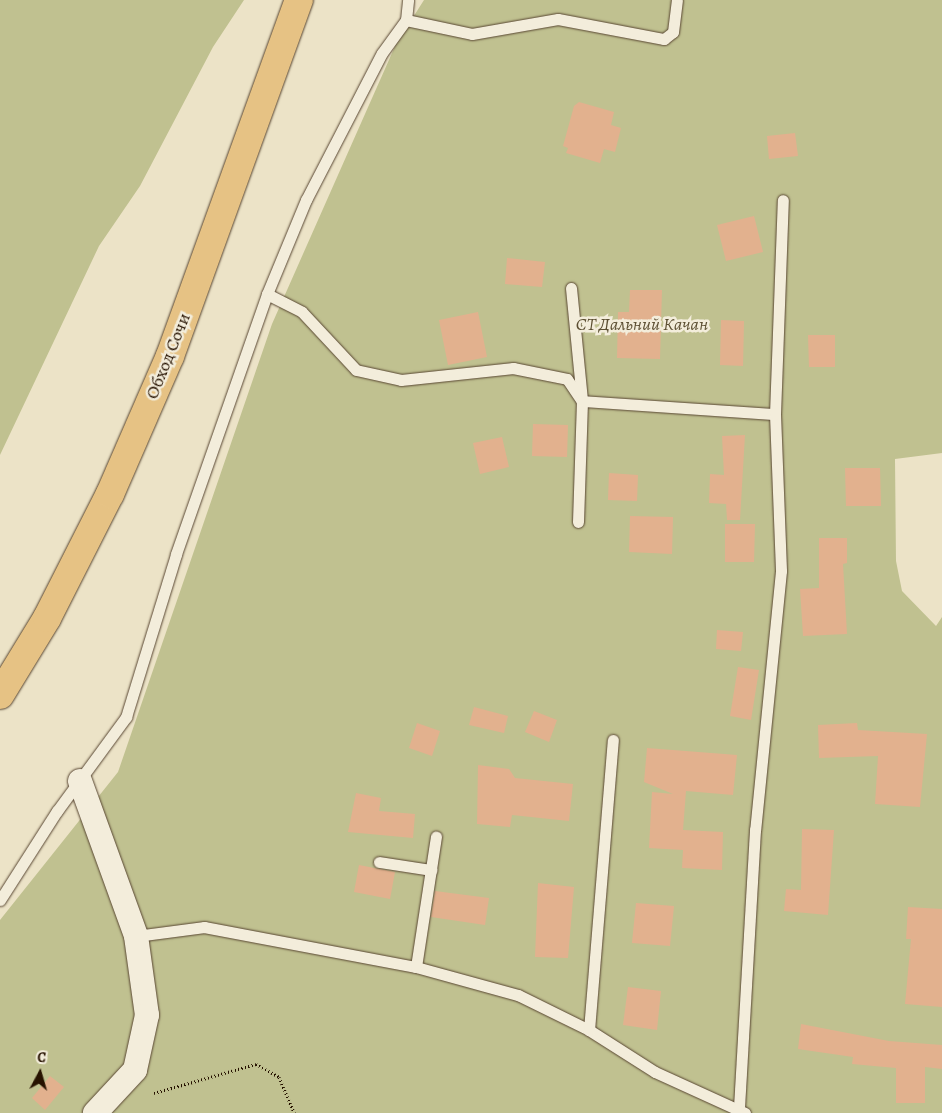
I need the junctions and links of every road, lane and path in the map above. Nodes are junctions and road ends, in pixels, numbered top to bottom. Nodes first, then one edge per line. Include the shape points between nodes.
1 (408, 0) edge
2 (677, 0) edge
3 (301, 7) edge
4 (406, 20) junction
5 (783, 200) dead end
6 (571, 288) dead end
7 (267, 294) junction
8 (582, 401) junction
9 (775, 414) junction
10 (578, 522) dead end
11 (0, 695) edge
12 (613, 740) dead end
13 (80, 781) junction
14 (436, 837) dead end
15 (379, 862) dead end
16 (431, 870) junction
17 (0, 900) edge
18 (136, 936) junction
19 (416, 967) junction
20 (589, 1030) junction
21 (154, 1093) dead end
22 (742, 1111) edge
23 (95, 1113) edge
24 (294, 1113) edge

1 - 4 lane
2 - 4 lane via 673,32 664,39 558,19 472,34
3 - 11 highway, Обход Сочи via 170,356 110,494 47,618
4 - 7 lane via 382,53 306,200
5 - 9 lane
6 - 8 lane
7 - 8 lane via 302,312 356,370 401,380 514,368 554,373 567,379
7 - 13 lane via 176,554 126,717
8 - 9 lane
8 - 10 lane
9 - 22 lane via 781,571 756,830
12 - 20 lane
13 - 17 lane
13 - 18 street
14 - 16 lane
15 - 16 lane
16 - 19 lane
18 - 19 lane via 204,927
18 - 23 street via 148,1015 135,1070
19 - 20 lane via 518,995
20 - 22 lane via 655,1072
21 - 24 path via 256,1064 279,1077

